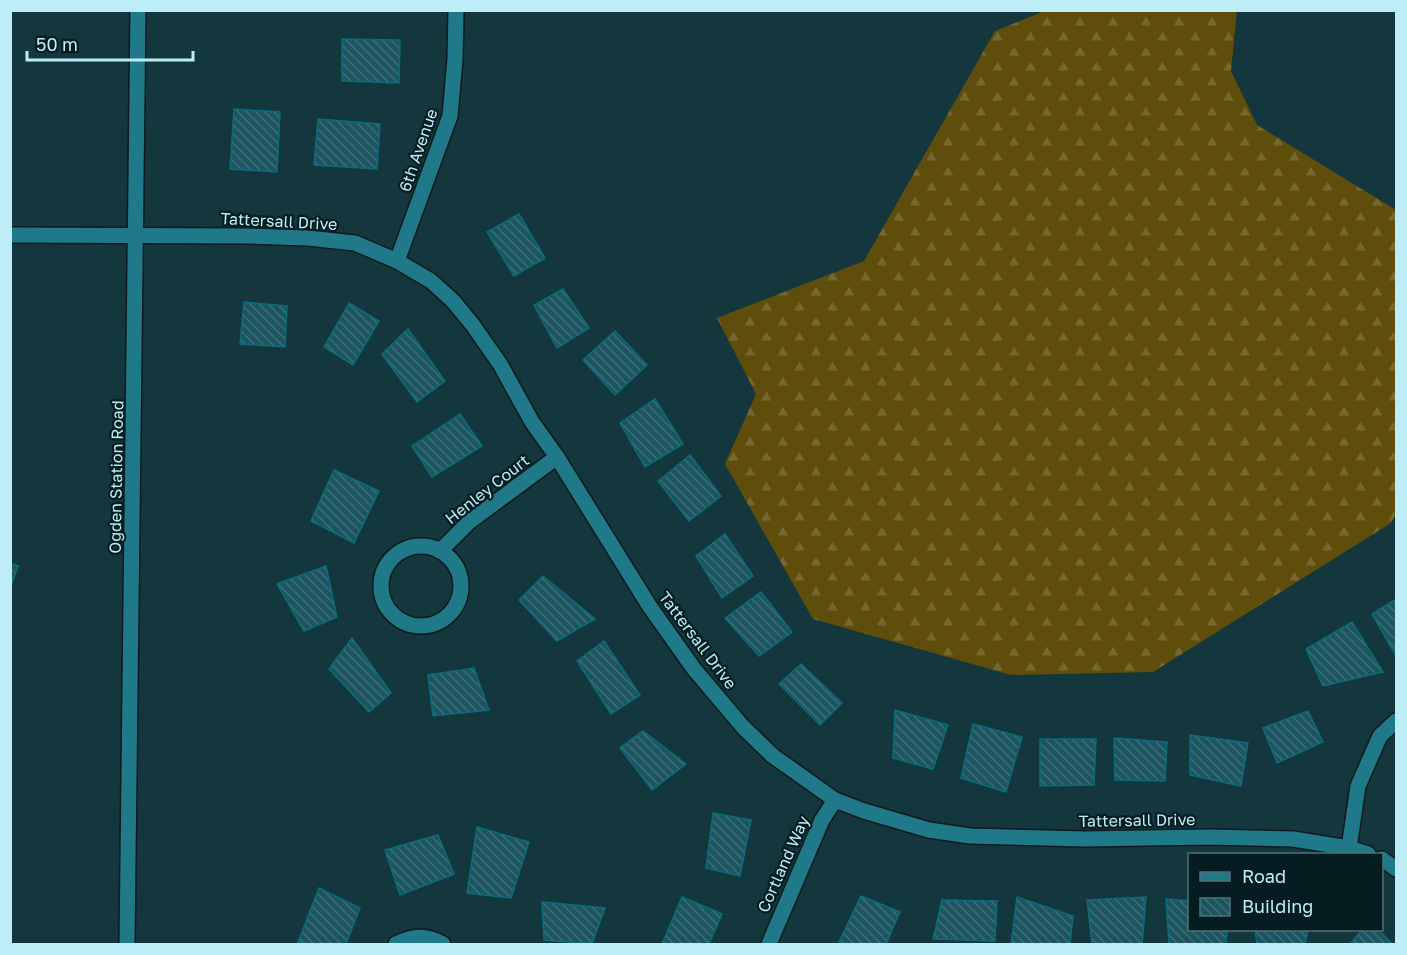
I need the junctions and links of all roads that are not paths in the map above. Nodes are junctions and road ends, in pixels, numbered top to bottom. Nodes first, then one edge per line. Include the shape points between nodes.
1 (138, 10) edge
2 (456, 10) edge
3 (10, 235) edge
4 (136, 236) junction
5 (397, 261) junction
6 (557, 457) junction
7 (440, 550) junction
8 (1396, 721) edge
9 (835, 800) junction
10 (1349, 848) junction
11 (1363, 853) edge
12 (1383, 860) edge
13 (1396, 869) edge
14 (127, 945) edge
15 (396, 945) edge
16 (444, 945) edge
17 (770, 945) edge

1 - 4 street, Ogden Station Road
2 - 5 street, 6th Avenue via 450,116
3 - 4 street, Tattersall Drive
4 - 5 street, Tattersall Drive via 308,238 355,243
4 - 14 street, Ogden Station Road
5 - 6 street, Tattersall Drive via 431,281 472,324
6 - 7 street, Henley Court via 469,522
6 - 9 street, Tattersall Drive via 650,607 694,669 772,756
7 - 7 street via 416,546 402,550 387,565 381,585 383,599 389,611 413,626 440,622 459,602 460,574 454,562
8 - 10 street via 1380,736 1358,786
9 - 10 street, Tattersall Drive via 929,830 970,836 1293,839
9 - 17 street, Cortland Way via 822,820
10 - 11 street, Tattersall Drive
12 - 13 street
15 - 16 street via 420,936

